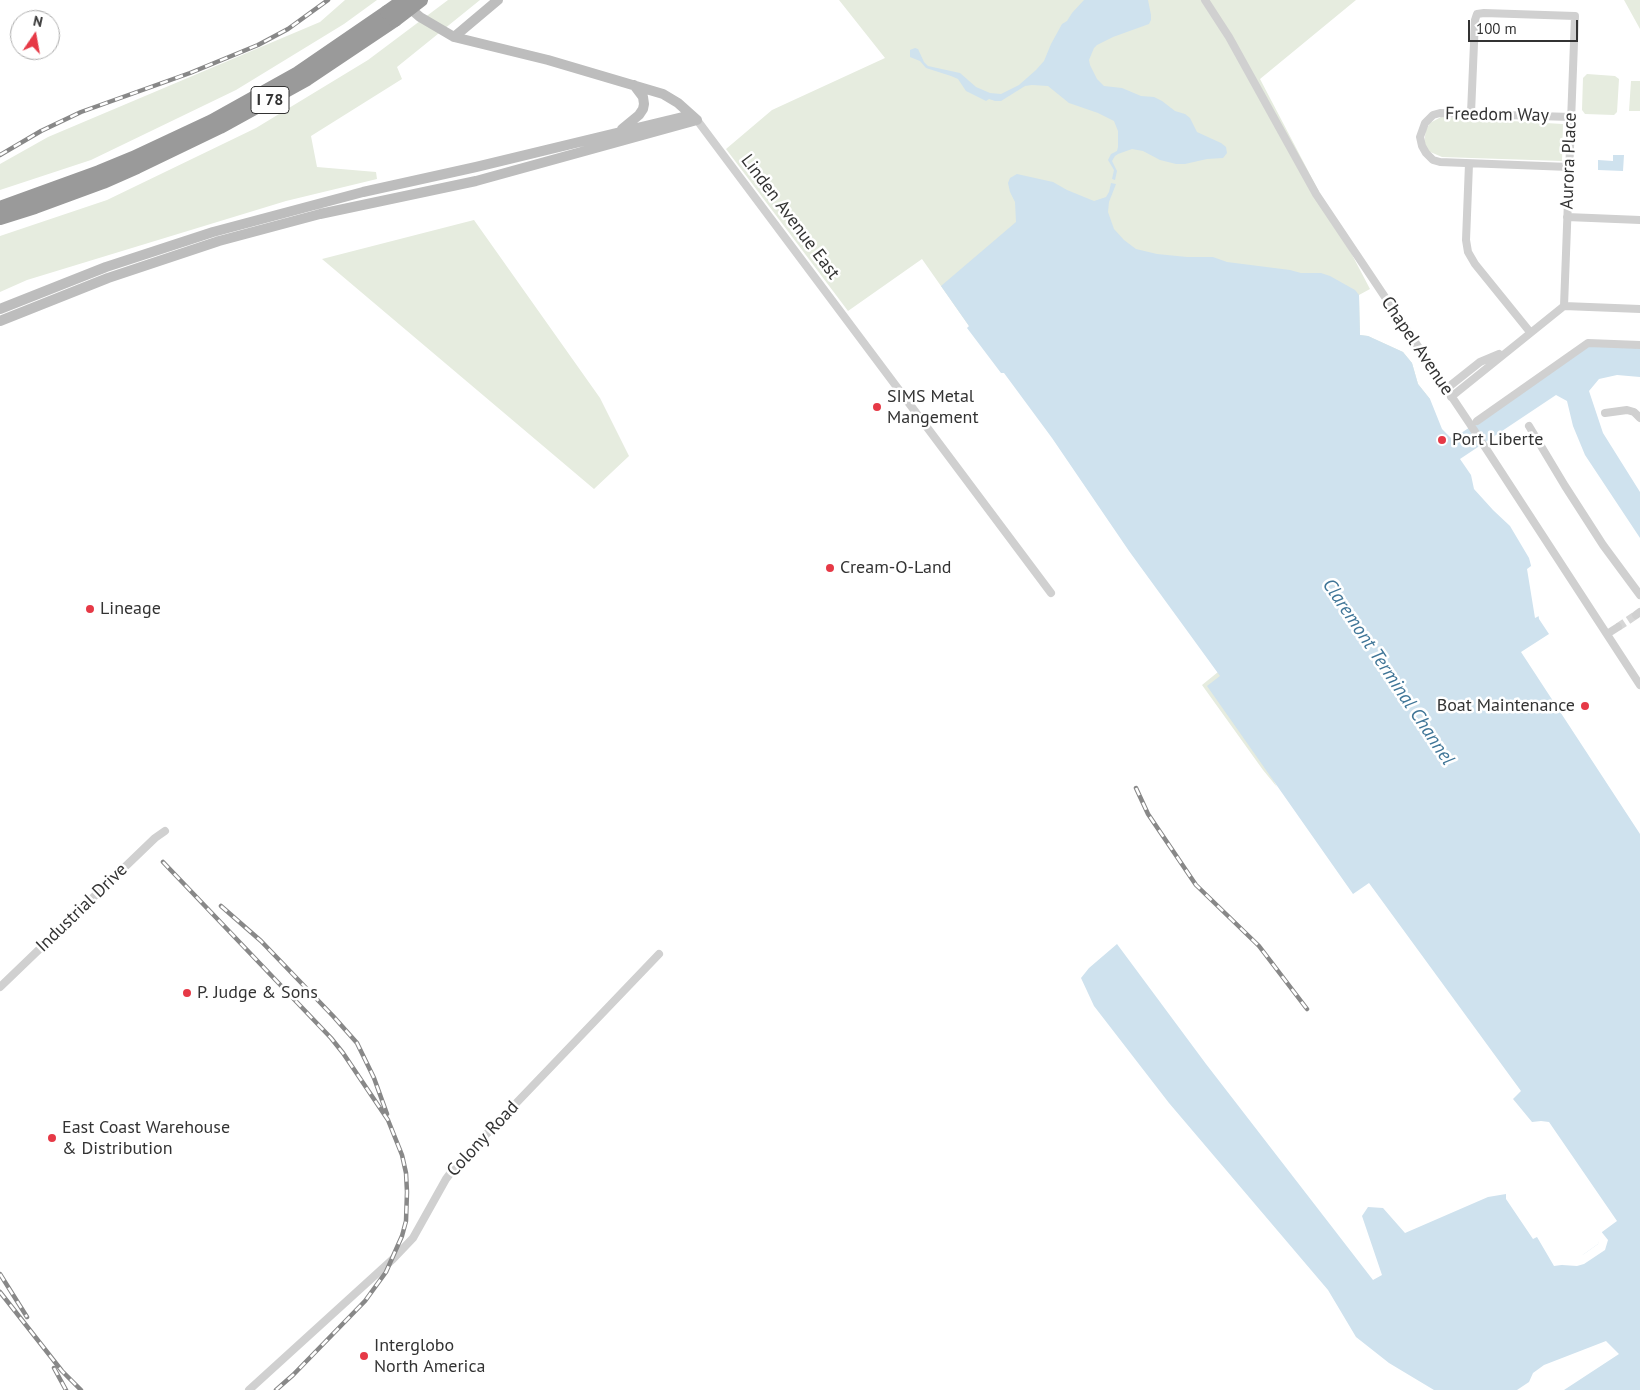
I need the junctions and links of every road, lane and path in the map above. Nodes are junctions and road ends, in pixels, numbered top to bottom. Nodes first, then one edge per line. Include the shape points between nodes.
1 (403, 0) edge
2 (421, 0) edge
3 (498, 0) edge
4 (1206, 0) edge
5 (391, 16) junction
6 (454, 37) junction
7 (634, 85) junction
8 (1471, 113) junction
9 (1571, 117) junction
10 (694, 118) junction
11 (620, 131) junction
12 (135, 163) junction
13 (1469, 164) junction
14 (1569, 167) junction
15 (0, 208) edge
16 (1567, 217) junction
17 (0, 218) edge
18 (1640, 220) edge
19 (1564, 306) junction
20 (0, 309) edge
21 (1640, 309) edge
22 (0, 321) edge
23 (1530, 332) junction
24 (1640, 345) edge
25 (1507, 350) junction
26 (1446, 389) junction
27 (1451, 397) junction
28 (1605, 413) dead end
29 (1640, 418) edge
30 (1474, 423) junction
31 (1529, 426) dead end
32 (1051, 593) dead end
33 (1640, 595) edge
34 (1618, 627) tunnel mouth
35 (1607, 634) junction
36 (1640, 685) edge
37 (165, 831) dead end
38 (659, 954) dead end
39 (0, 988) edge
40 (249, 1390) edge

1 - 5 highway, I 78, bridge
1 - 6 street, Linden Avenue East via 420,17
2 - 5 highway, I 78, bridge
3 - 6 street
4 - 26 street, Chapel Avenue via 1316,194
5 - 12 highway, I 78 via 348,52 282,93 220,127
6 - 7 street, Linden Avenue East
7 - 10 street, Linden Avenue East via 668,96
7 - 11 street via 643,97 643,109
8 - 9 street, Freedom Way
8 - 9 street, Aurora Place via 1475,20 1477,14 1484,12 1575,16
8 - 13 street, Freedom Way via 1436,114 1425,123 1420,137 1424,150 1433,160
9 - 14 street, Aurora Place
10 - 11 street
10 - 22 street via 485,179 269,227 164,258
10 - 32 street, Linden Avenue East
11 - 20 street via 363,192 213,232 99,270
12 - 15 highway, I 78
12 - 17 highway, I 78 via 68,195
13 - 14 street, Freedom Way
13 - 23 street via 1468,252
14 - 16 street, Aurora Place
16 - 18 street
16 - 19 street, Aurora Place
19 - 21 street
19 - 23 street
23 - 25 street
24 - 30 street via 1588,343
25 - 26 street via 1480,362
25 - 27 street
26 - 27 street, Chapel Avenue
27 - 30 street, Chapel Avenue
28 - 29 street via 1627,410
30 - 35 street, Chapel Avenue via 1484,446
31 - 33 street via 1612,558
34 - 35 street
35 - 36 street, Chapel Avenue
37 - 39 street, Industrial Drive
38 - 40 street, Colony Road via 455,1167 413,1238

